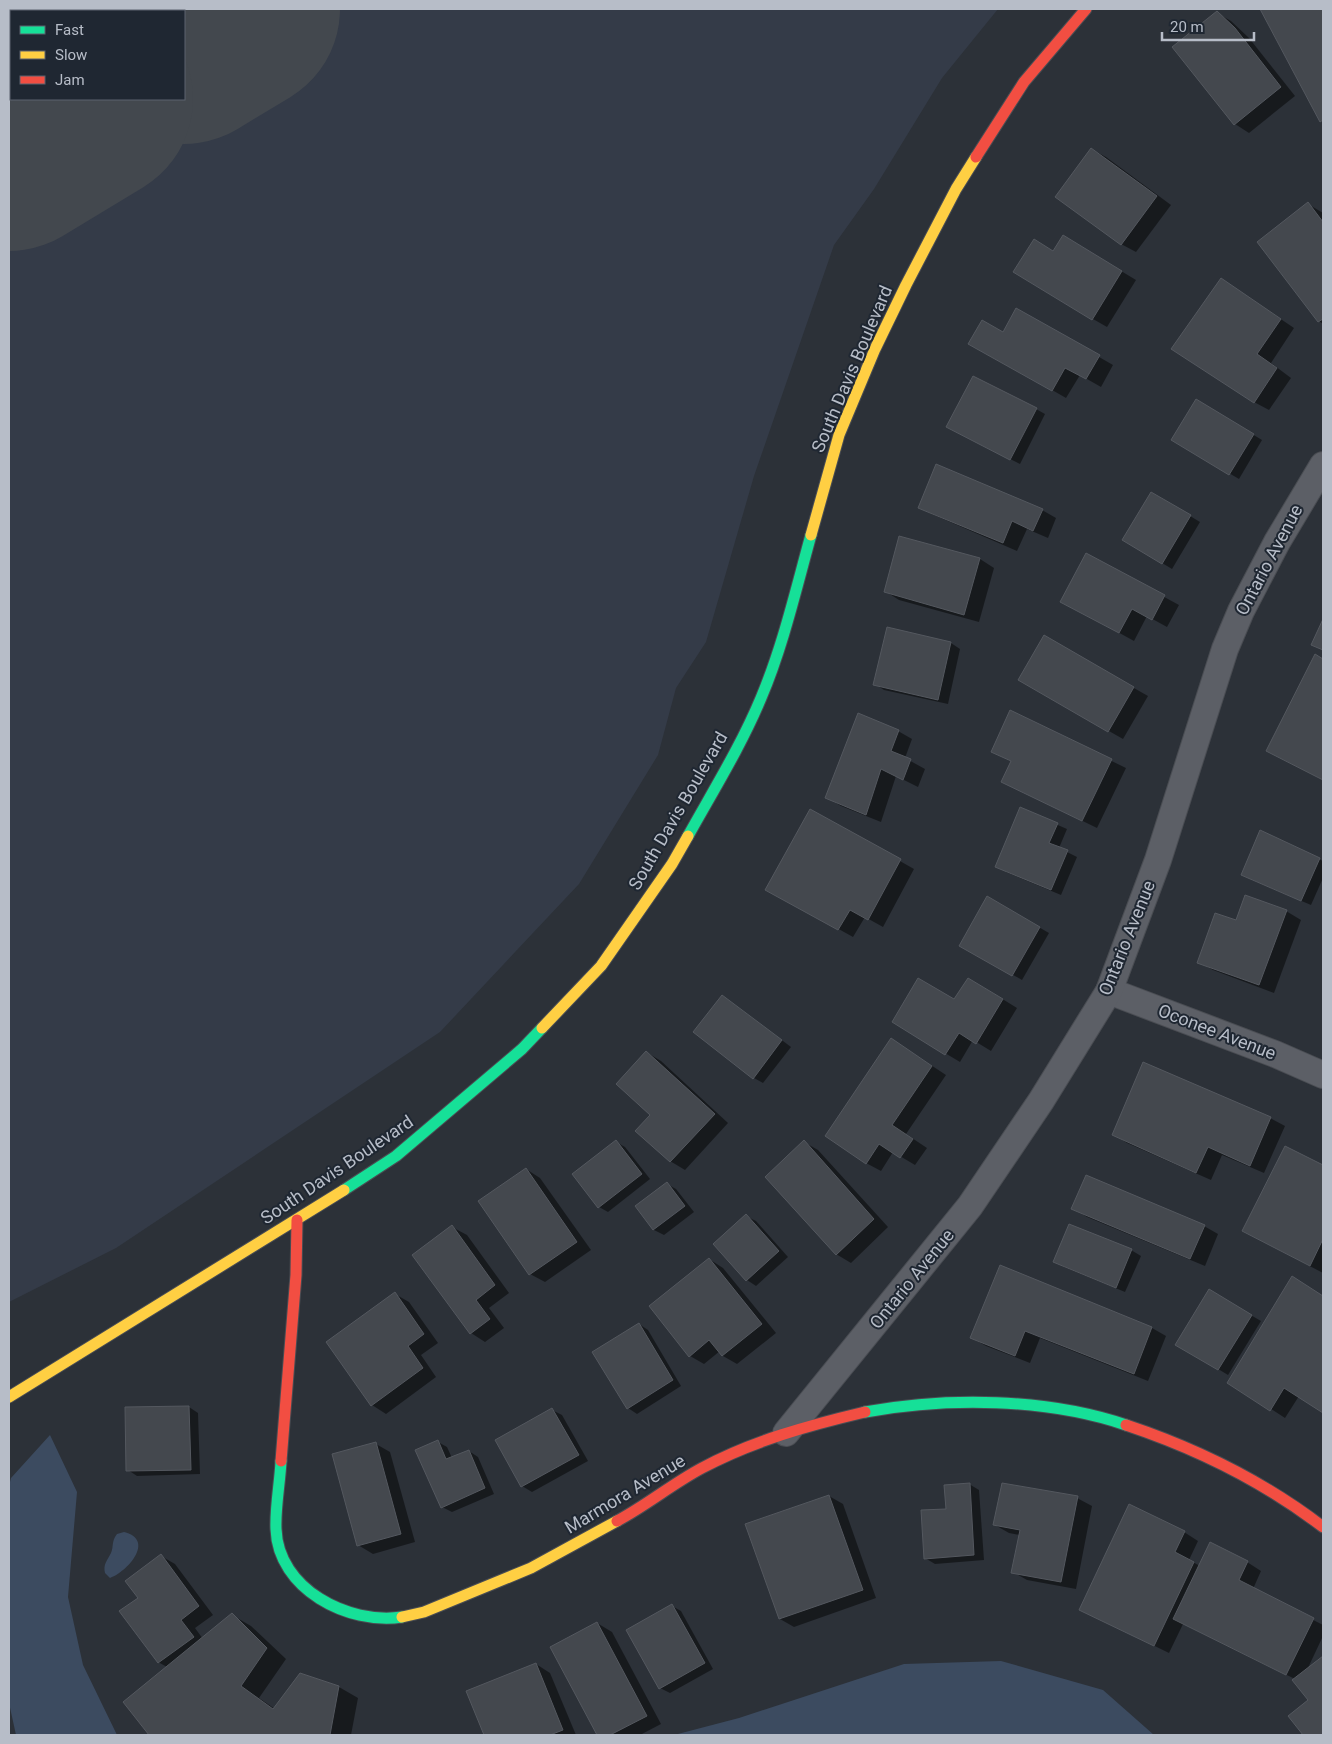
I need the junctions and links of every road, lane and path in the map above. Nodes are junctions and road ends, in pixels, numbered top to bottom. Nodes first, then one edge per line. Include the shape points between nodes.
1 (1086, 9) edge
2 (1323, 465) edge
3 (1109, 991) junction
4 (1323, 1075) edge
5 (297, 1220) junction
6 (9, 1397) edge
7 (786, 1433) junction
8 (1323, 1527) edge

1 - 5 street, South Davis Boulevard via 1024,82 956,189 875,349 839,435 780,646 761,699 672,864 601,966 522,1050 396,1156
2 - 3 street, Ontario Avenue via 1277,542 1225,648 1158,860
3 - 4 street, Oconee Avenue
3 - 7 street, Ontario Avenue via 1041,1101 970,1206
5 - 6 street, South Davis Boulevard
5 - 7 street, Marmora Avenue via 296,1275 276,1529 279,1548 290,1570 310,1592 336,1608 365,1618 385,1619 424,1612 544,1561 631,1514 720,1458
7 - 8 street, Marmora Avenue via 870,1412 916,1405 1010,1405 1102,1418 1172,1441 1226,1465 1302,1509

